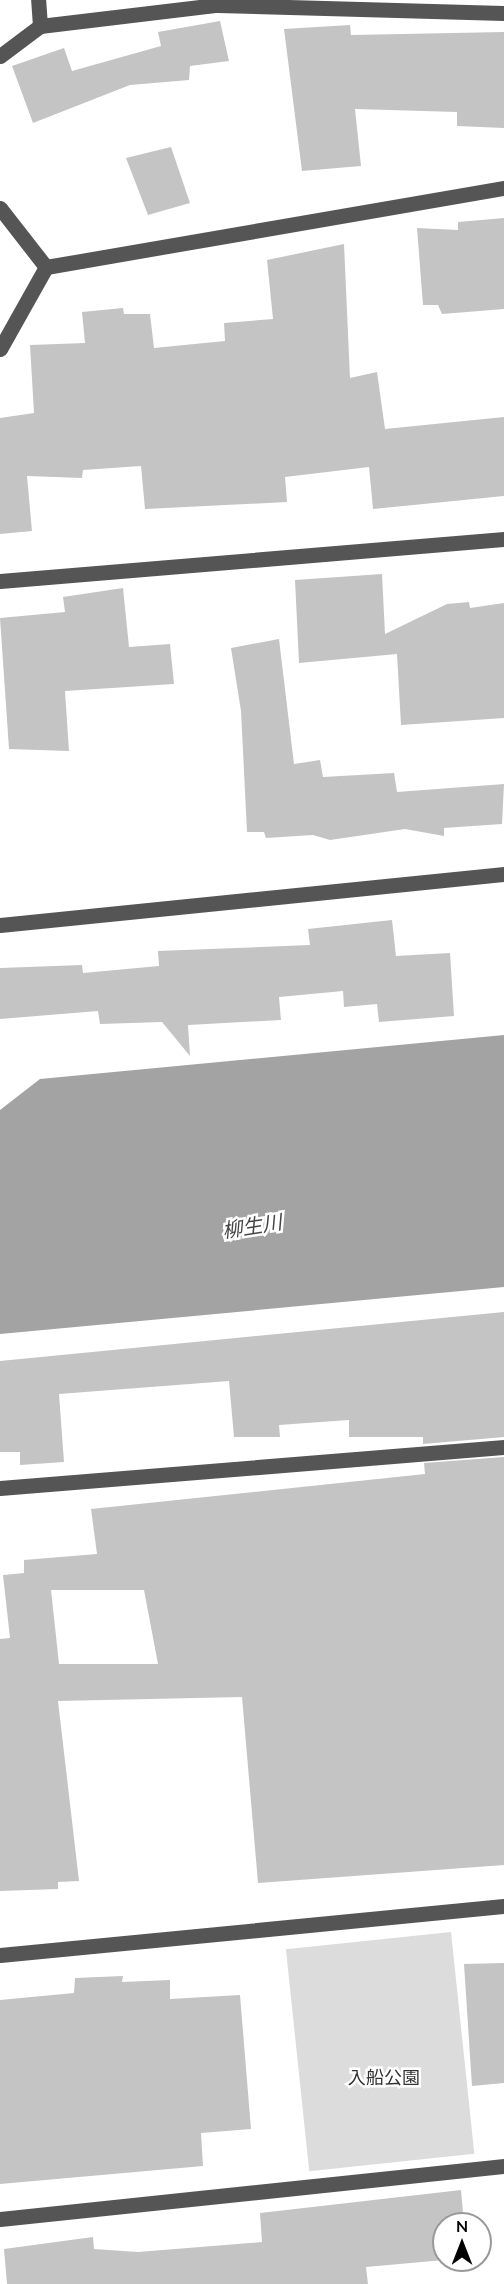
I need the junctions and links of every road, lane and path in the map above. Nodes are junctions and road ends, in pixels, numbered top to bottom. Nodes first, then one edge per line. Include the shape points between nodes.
1 (38, 0) edge
2 (504, 13) edge
3 (40, 27) junction
4 (0, 56) edge
5 (504, 188) edge
6 (0, 208) edge
7 (46, 267) junction
8 (0, 349) edge
9 (504, 539) edge
10 (0, 581) edge
11 (504, 874) edge
12 (0, 925) edge
13 (504, 1447) edge
14 (0, 1488) edge
15 (504, 1906) edge
16 (0, 1955) edge
17 (504, 2166) edge
18 (0, 2219) edge

1 - 3 street
2 - 3 street via 217,5
3 - 4 street
5 - 7 street
6 - 7 street
7 - 8 street
9 - 10 street
11 - 12 street
13 - 14 street
15 - 16 street
17 - 18 street

